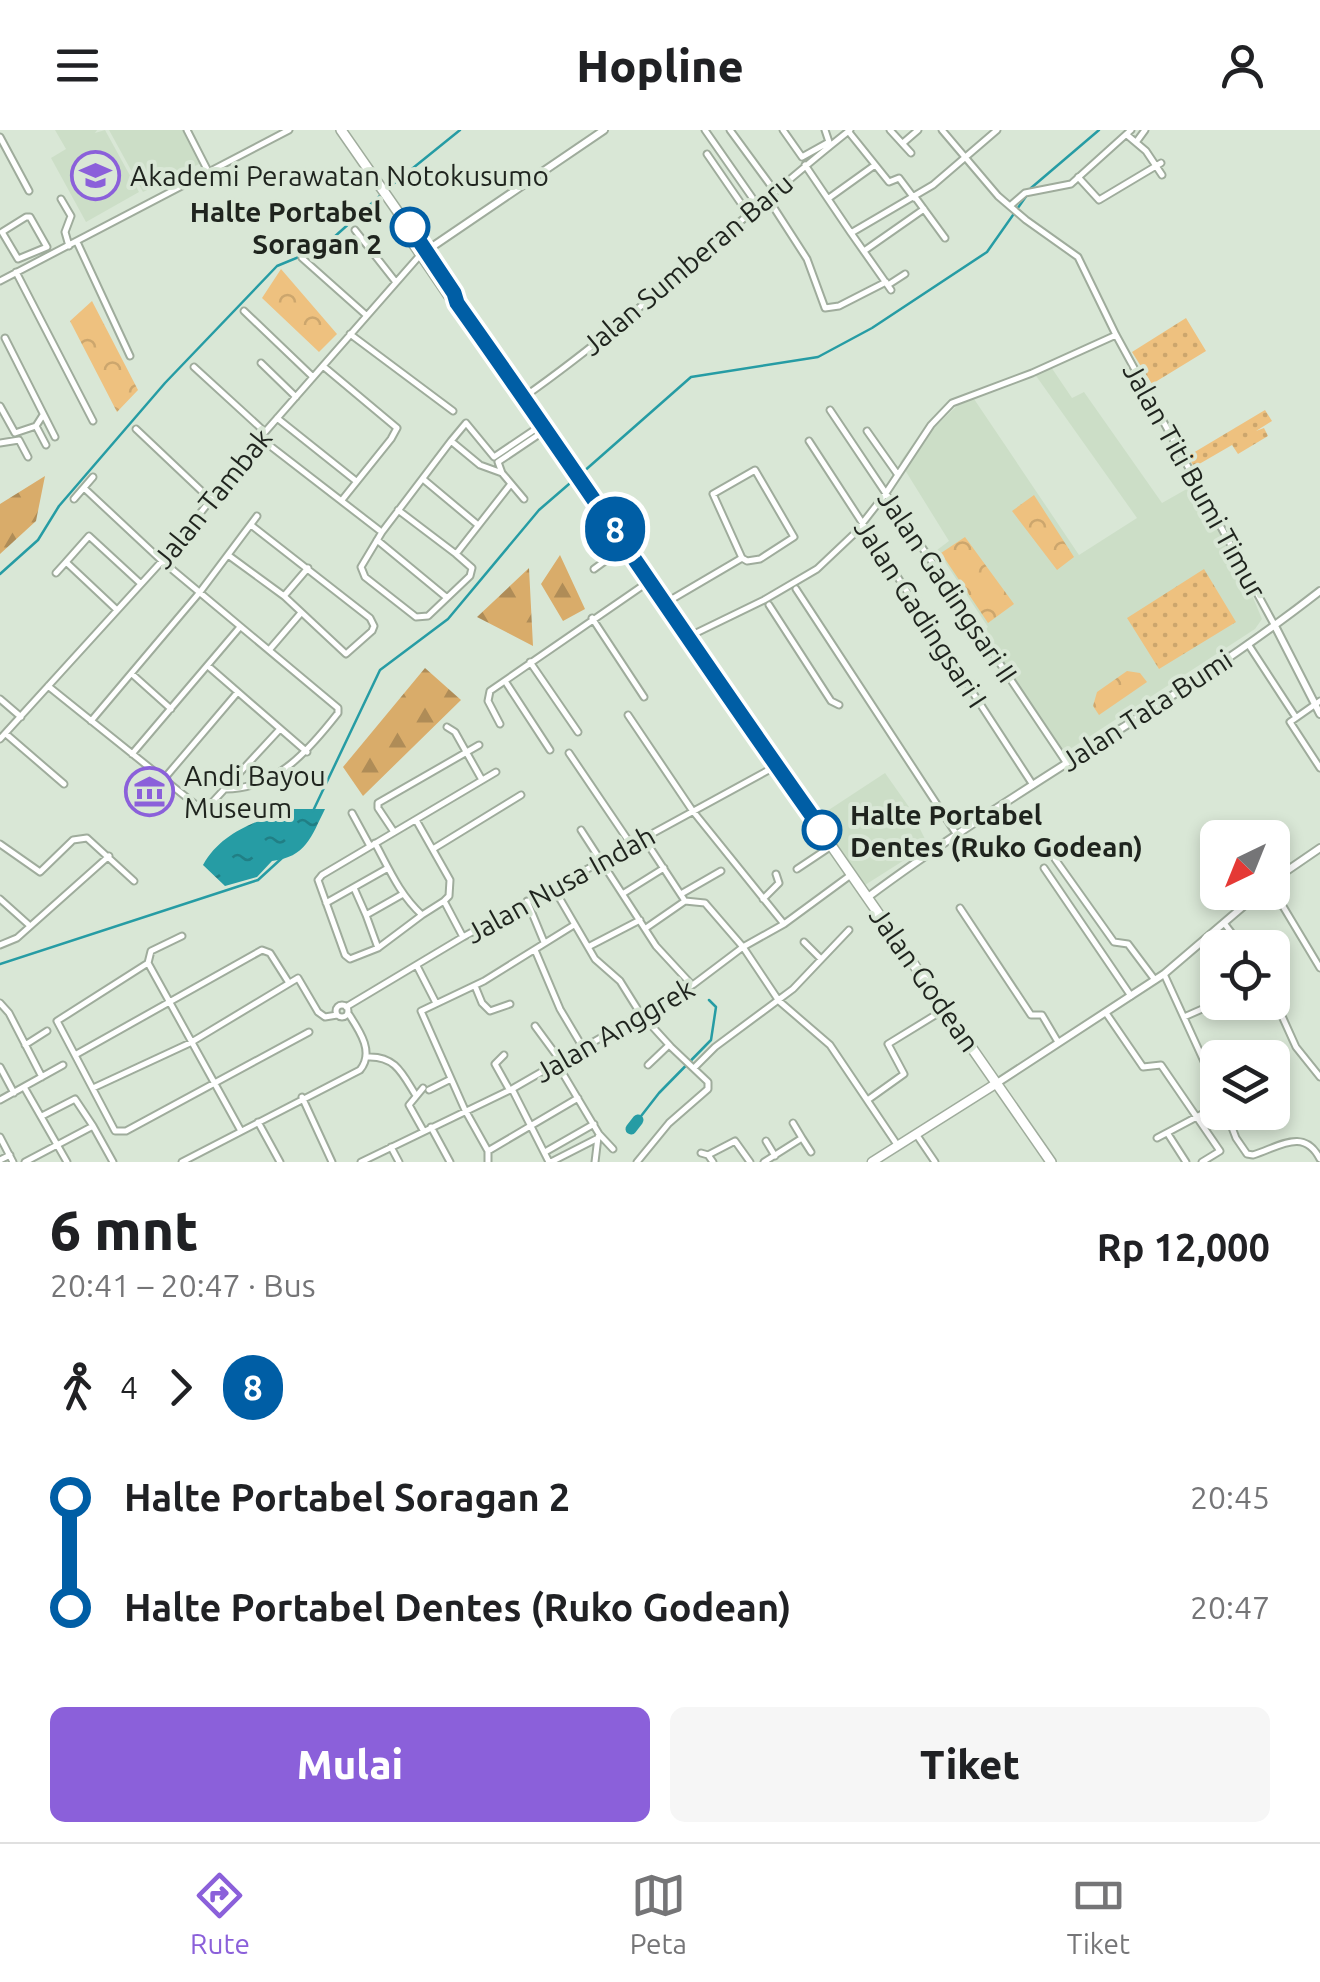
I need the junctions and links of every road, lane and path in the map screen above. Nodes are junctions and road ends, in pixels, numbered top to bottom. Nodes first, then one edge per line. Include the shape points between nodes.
1 (188, 130) edge
2 (289, 130) edge
3 (341, 130) edge
4 (604, 130) edge
5 (705, 130) edge
6 (730, 130) edge
7 (783, 130) edge
8 (826, 130) edge
9 (890, 130) edge
10 (918, 130) edge
11 (942, 130) edge
12 (996, 130) edge
13 (1146, 130) edge
14 (849, 131) edge
15 (1129, 132) edge
16 (0, 136) edge
17 (1138, 142) junction
18 (903, 144) junction
19 (911, 153) dead end
20 (707, 154) dead end
21 (965, 158) junction
22 (804, 162) junction
23 (1159, 164) junction
24 (875, 165) junction
25 (209, 172) junction
26 (1078, 176) junction
27 (1162, 176) dead end
28 (774, 190) junction
29 (29, 191) dead end
30 (767, 197) junction
31 (914, 197) junction
32 (828, 198) junction
33 (61, 199) dead end
34 (758, 206) junction
35 (1012, 207) junction
36 (924, 209) junction
37 (749, 215) junction
38 (355, 230) dead end
39 (852, 233) junction
40 (945, 238) dead end
41 (77, 242) junction
42 (69, 246) junction
43 (864, 251) junction
44 (424, 252) junction
45 (34, 254) junction
46 (302, 258) dead end
47 (37, 263) junction
48 (16, 272) junction
49 (905, 274) dead end
50 (0, 281) edge
51 (395, 281) junction
52 (888, 286) junction
53 (244, 311) dead end
54 (366, 315) junction
55 (350, 334) junction
56 (1116, 335) junction
57 (5, 338) edge
58 (130, 356) dead end
59 (260, 363) dead end
60 (323, 365) junction
61 (194, 367) dead end
62 (312, 377) junction
63 (524, 396) junction
64 (296, 397) junction
65 (0, 406) edge
66 (830, 410) dead end
67 (453, 412) dead end
68 (43, 415) junction
69 (277, 418) junction
70 (93, 421) dead end
71 (36, 426) junction
72 (136, 429) dead end
73 (542, 429) junction
74 (868, 431) dead end
75 (262, 435) junction
76 (55, 437) dead end
77 (451, 441) junction
78 (809, 441) dead end
79 (0, 442) edge
80 (46, 445) dead end
81 (28, 457) dead end
82 (502, 473) junction
83 (898, 476) junction
84 (93, 477) dead end
85 (423, 479) junction
86 (356, 481) junction
87 (510, 485) junction
88 (84, 488) junction
89 (886, 493) junction
90 (74, 499) dead end
91 (524, 499) dead end
92 (211, 500) junction
93 (342, 500) junction
94 (398, 510) junction
95 (256, 516) dead end
96 (862, 521) junction
97 (478, 524) junction
98 (251, 525) junction
99 (379, 530) dead end
100 (377, 540) junction
101 (627, 546) junction
102 (456, 554) junction
103 (228, 555) junction
104 (742, 558) junction
105 (162, 561) junction
106 (66, 562) junction
107 (308, 567) junction
108 (594, 569) dead end
109 (56, 573) dead end
110 (652, 580) junction
111 (140, 583) junction
112 (796, 588) dead end
113 (1320, 590) edge
114 (200, 592) junction
115 (284, 596) junction
116 (446, 597) junction
117 (667, 602) junction
118 (769, 605) dead end
119 (117, 610) junction
120 (301, 612) junction
121 (592, 618) junction
122 (241, 626) junction
123 (1275, 626) junction
124 (689, 636) junction
125 (1248, 644) junction
126 (270, 649) junction
127 (530, 662) junction
128 (208, 666) junction
129 (132, 674) junction
130 (505, 680) junction
131 (48, 686) junction
132 (237, 693) junction
133 (644, 697) dead end
134 (0, 699) edge
135 (1317, 702) edge
136 (839, 705) dead end
137 (171, 709) junction
138 (1320, 714) edge
139 (628, 715) dead end
140 (1295, 716) junction
141 (21, 717) junction
142 (91, 721) junction
143 (500, 724) dead end
144 (447, 726) dead end
145 (280, 729) junction
146 (578, 732) dead end
147 (3, 736) edge
148 (479, 746) dead end
149 (550, 750) dead end
150 (307, 752) junction
151 (569, 752) dead end
152 (132, 754) junction
153 (466, 754) junction
154 (1066, 762) junction
155 (776, 766) junction
156 (1320, 768) edge
157 (496, 772) dead end
158 (163, 780) junction
159 (482, 780) junction
160 (64, 784) dead end
161 (1033, 785) junction
162 (225, 789) junction
163 (521, 795) dead end
164 (692, 810) junction
165 (352, 813) dead end
166 (416, 820) junction
167 (581, 830) dead end
168 (394, 832) junction
169 (957, 835) junction
170 (644, 839) junction
171 (0, 844) edge
172 (372, 844) junction
173 (832, 845) junction
174 (632, 846) junction
175 (1320, 848) edge
176 (434, 850) junction
177 (109, 856) junction
178 (1055, 859) dead end
179 (602, 862) junction
180 (388, 868) junction
181 (664, 868) junction
182 (1044, 868) dead end
183 (721, 870) dead end
184 (797, 870) dead end
185 (1290, 871) edge
186 (776, 874) dead end
187 (852, 874) junction
188 (134, 880) dead end
189 (553, 887) junction
190 (354, 888) junction
191 (402, 894) junction
192 (624, 894) junction
193 (683, 897) junction
194 (868, 897) junction
195 (0, 899) edge
196 (763, 900) junction
197 (444, 901) junction
198 (526, 901) junction
199 (326, 904) junction
200 (960, 908) dead end
201 (1240, 910) edge
202 (1286, 910) edge
203 (366, 915) junction
204 (422, 915) junction
205 (640, 920) junction
206 (784, 924) junction
207 (1224, 924) junction
208 (30, 925) junction
209 (574, 925) junction
210 (646, 928) junction
211 (849, 930) dead end
212 (1229, 930) edge
213 (182, 936) dead end
214 (463, 937) junction
215 (544, 942) junction
216 (804, 942) dead end
217 (0, 946) edge
218 (588, 947) junction
219 (743, 947) junction
220 (378, 948) junction
221 (534, 949) junction
222 (821, 959) junction
223 (148, 963) junction
224 (417, 966) junction
225 (1320, 968) edge
226 (1164, 974) junction
227 (1155, 980) junction
228 (289, 984) junction
229 (695, 984) junction
230 (474, 985) junction
231 (1131, 996) junction
232 (778, 1001) junction
233 (170, 1002) junction
234 (0, 1003) edge
235 (436, 1003) junction
236 (510, 1004) dead end
237 (347, 1010) junction
238 (945, 1010) junction
239 (1200, 1010) edge
240 (640, 1012) junction
241 (1106, 1013) junction
242 (1184, 1017) junction
243 (1284, 1020) edge
244 (536, 1026) dead end
245 (48, 1031) dead end
246 (309, 1032) dead end
247 (1058, 1042) junction
248 (190, 1043) junction
249 (25, 1045) junction
250 (670, 1045) junction
251 (582, 1046) junction
252 (1200, 1052) edge
253 (75, 1055) junction
254 (504, 1055) dead end
255 (368, 1057) junction
256 (558, 1061) junction
257 (648, 1064) dead end
258 (689, 1064) junction
259 (1317, 1065) edge
260 (64, 1066) dead end
261 (0, 1067) edge
262 (42, 1077) junction
263 (1320, 1077) edge
264 (451, 1079) junction
265 (215, 1083) junction
266 (997, 1083) junction
267 (24, 1087) junction
268 (93, 1088) junction
269 (511, 1090) junction
270 (14, 1092) junction
271 (415, 1094) junction
272 (302, 1097) junction
273 (578, 1098) junction
274 (869, 1099) junction
275 (0, 1100) edge
276 (465, 1110) junction
277 (1200, 1115) edge
278 (42, 1116) junction
279 (1196, 1117) junction
280 (258, 1122) junction
281 (793, 1123) dead end
282 (594, 1124) junction
283 (92, 1126) junction
284 (431, 1126) junction
285 (531, 1126) junction
286 (423, 1130) junction
287 (1233, 1130) edge
288 (242, 1132) junction
289 (916, 1134) junction
290 (1168, 1134) junction
291 (598, 1136) junction
292 (0, 1137) edge
293 (802, 1138) junction
294 (1157, 1138) dead end
295 (766, 1142) dead end
296 (57, 1144) junction
297 (898, 1146) junction
298 (391, 1147) junction
299 (613, 1150) dead end
300 (488, 1151) junction
301 (202, 1152) junction
302 (544, 1152) junction
303 (811, 1152) dead end
304 (775, 1156) junction
305 (707, 1157) edge
306 (12, 1158) edge
307 (1320, 1158) edge
308 (0, 1160) edge
309 (25, 1162) edge
310 (67, 1162) edge
311 (113, 1162) edge
312 (182, 1162) edge
313 (208, 1162) edge
314 (280, 1162) edge
315 (332, 1162) edge
316 (361, 1162) edge
317 (400, 1162) edge
318 (450, 1162) edge
319 (488, 1162) edge
320 (550, 1162) edge
321 (595, 1162) edge
322 (637, 1162) edge
323 (750, 1162) edge
324 (764, 1162) edge
325 (872, 1162) edge
326 (934, 1162) edge
327 (1051, 1162) edge
328 (1186, 1162) edge
329 (1202, 1162) edge

1 - 25 street
2 - 25 street
3 - 44 main road, Jalan Godean
4 - 44 street
5 - 34 street
6 - 28 street
7 - 22 street
8 - 22 street via 829,142
9 - 18 street
10 - 18 street
11 - 21 street, Jalan Titi Bumi Timur
12 - 21 street
13 - 17 street
14 - 22 street, Jalan Sumberan Baru
14 - 24 street
15 - 17 street
15 - 26 street
16 - 29 street
17 - 23 street
18 - 19 street
20 - 37 street
21 - 31 street
21 - 35 street, Jalan Titi Bumi Timur
22 - 28 street, Jalan Sumberan Baru
22 - 32 street
23 - 26 street via 1099,200
23 - 27 street
24 - 31 street via 889,182 900,178
24 - 32 street
25 - 41 street
26 - 35 street via 1063,187 1029,192
28 - 30 street, Jalan Sumberan Baru
30 - 34 street, Jalan Sumberan Baru
30 - 52 street via 806,259 825,308
31 - 36 street
31 - 39 street
32 - 39 street
33 - 42 street via 71,216 65,230
34 - 37 street, Jalan Sumberan Baru
35 - 56 street, Jalan Titi Bumi Timur via 1078,257
36 - 40 street
36 - 43 street
37 - 63 street, Jalan Sumberan Baru
38 - 51 street
39 - 43 street
41 - 42 street
41 - 58 street
42 - 47 street
43 - 52 street
44 - 51 street, Jalan Tambak
44 - 63 main road, Jalan Godean
45 - 45 street via 47,247 30,216 3,230 16,258
45 - 47 street
46 - 54 street
47 - 48 street
48 - 50 street
48 - 70 street
49 - 52 street
51 - 54 street, Jalan Tambak
53 - 62 street
54 - 55 street, Jalan Tambak
55 - 60 street, Jalan Tambak
55 - 67 street
56 - 83 street via 952,402
56 - 123 street, Jalan Titi Bumi Timur
57 - 68 street
59 - 64 street
60 - 62 street, Jalan Tambak
60 - 86 street via 396,426
61 - 75 street
62 - 64 street, Jalan Tambak
63 - 73 main road, Jalan Godean
64 - 69 street, Jalan Tambak
65 - 71 street via 14,433
66 - 89 street, Jalan Gadingsari II
68 - 71 street
68 - 76 street
69 - 75 street, Jalan Tambak
69 - 86 street
71 - 80 street
72 - 92 street
73 - 77 street via 494,457 466,423
73 - 82 street via 498,462
73 - 101 main road, Jalan Godean
74 - 83 street
75 - 92 street, Jalan Tambak
75 - 93 street
77 - 82 street
77 - 85 street
78 - 96 street, Jalan Gadingsari I
79 - 81 street via 19,440
82 - 87 street
83 - 89 street
84 - 88 street
85 - 94 street
85 - 97 street
86 - 93 street
87 - 91 street
87 - 97 street
88 - 90 street
88 - 105 street
89 - 96 street
89 - 154 street, Jalan Gadingsari II
92 - 105 street, Jalan Tambak
93 - 99 street
94 - 100 street
94 - 102 street
95 - 98 street
96 - 124 street via 817,569
96 - 161 street, Jalan Gadingsari I
97 - 102 street
98 - 103 street
98 - 107 street
100 - 116 street
100 - 116 street via 361,567 365,577 420,618
101 - 108 street
101 - 110 main road, Jalan Godean
102 - 116 street via 472,572
103 - 114 street
103 - 115 street
104 - 104 street via 760,559 794,539 755,470 713,494
104 - 117 street
105 - 111 street, Jalan Tambak
105 - 114 street
106 - 109 street
106 - 111 street via 88,536
106 - 119 street
107 - 115 street
107 - 120 street via 370,618 373,629 348,654
110 - 117 main road, Jalan Godean
110 - 121 street
111 - 119 street, Jalan Tambak
112 - 169 street
113 - 123 street, Jalan Tata Bumi
114 - 122 street
114 - 129 street
115 - 120 street
117 - 124 main road, Jalan Godean
118 - 136 street via 830,701
119 - 131 street, Jalan Tambak
120 - 126 street
121 - 127 street
121 - 133 street
122 - 126 street
122 - 128 street
123 - 125 street, Jalan Tata Bumi
123 - 135 street
124 - 155 main road, Jalan Godean
125 - 140 street
125 - 154 street, Jalan Tata Bumi
126 - 150 street via 339,709
127 - 130 street
127 - 146 street
128 - 132 street
128 - 137 street
129 - 137 street
129 - 142 street
130 - 143 street via 488,696
130 - 149 street
131 - 141 street, Jalan Tambak
131 - 142 street
132 - 145 street
132 - 158 street
134 - 141 street
135 - 138 street
135 - 140 street
137 - 152 street
139 - 164 street
140 - 156 street via 1291,725
141 - 147 street, Jalan Tambak
142 - 152 street
144 - 153 street
145 - 150 street
145 - 162 street
147 - 160 street
148 - 153 street
150 - 162 street via 288,768
151 - 174 street
152 - 158 street
153 - 159 street
153 - 168 street via 378,803
154 - 161 street, Jalan Tata Bumi
155 - 164 street, Jalan Nusa Indah
155 - 173 main road, Jalan Godean
157 - 159 street
158 - 162 street via 201,809
159 - 166 street
161 - 169 street, Jalan Tata Bumi
163 - 176 street
164 - 170 street, Jalan Nusa Indah
164 - 196 street
165 - 172 street
166 - 168 street
166 - 176 street
167 - 179 street
168 - 172 street
169 - 194 street, Jalan Tata Bumi
170 - 174 street, Jalan Nusa Indah
170 - 181 street
171 - 177 street via 37,872 78,837
172 - 180 street
172 - 199 street via 319,878
173 - 184 street
173 - 187 main road, Jalan Godean
174 - 179 street, Jalan Nusa Indah
175 - 185 street
176 - 197 street via 450,880
177 - 188 street
177 - 208 street
178 - 227 street via 1114,942 1128,944
179 - 189 street, Jalan Nusa Indah
179 - 192 street
180 - 190 street
180 - 191 street
181 - 192 street
181 - 193 street
182 - 231 street
183 - 193 street
186 - 196 street via 779,883
187 - 194 main road, Jalan Godean
187 - 206 street, Jalan Anggrek
189 - 198 street, Jalan Nusa Indah
189 - 209 street
190 - 199 street
190 - 203 street
191 - 203 street
191 - 204 street
192 - 205 street
193 - 210 street
193 - 219 street via 706,903
194 - 238 main road, Jalan Godean
195 - 208 street
196 - 206 street
197 - 204 street
197 - 214 street
198 - 214 street, Jalan Nusa Indah
198 - 215 street
199 - 220 street via 348,958
200 - 247 street via 1031,1015 1042,1015
201 - 207 street
202 - 225 street
203 - 220 street
204 - 220 street
205 - 210 street
205 - 218 street
206 - 219 street, Jalan Anggrek
207 - 212 street
207 - 226 street
208 - 217 street
209 - 215 street
209 - 218 street
210 - 229 street
211 - 222 street
213 - 223 street via 151,950
214 - 224 street, Jalan Nusa Indah
215 - 221 street
216 - 222 street
218 - 240 street
219 - 229 street, Jalan Anggrek
219 - 232 street
221 - 230 street
221 - 251 street
222 - 232 street
223 - 233 street
223 - 253 street via 58,1018
224 - 235 street
224 - 237 street, Jalan Nusa Indah
226 - 227 street
226 - 242 street
227 - 231 street
228 - 233 street via 264,950
228 - 237 street, Jalan Nusa Indah via 298,978 326,1016 342,1018
228 - 248 street
229 - 240 street, Jalan Anggrek
230 - 235 street
230 - 236 street via 490,1012
231 - 241 street
232 - 258 street
232 - 274 street via 830,1045
233 - 248 street
233 - 253 street
234 - 249 street
235 - 264 street via 421,1015
237 - 255 street
238 - 266 main road, Jalan Godean
238 - 274 street via 888,1044 904,1074
239 - 242 street
240 - 250 street
240 - 251 street, Jalan Anggrek
241 - 247 street
241 - 279 street via 1143,1068 1161,1065
242 - 252 street
243 - 259 street via 1296,1047
244 - 256 street
245 - 249 street
246 - 265 street
247 - 266 street
248 - 265 street
248 - 268 street
249 - 262 street
250 - 257 street
250 - 258 street
251 - 256 street, Jalan Anggrek
253 - 268 street
254 - 269 street via 495,1064
255 - 271 street via 395,1063
255 - 272 street via 360,1070
256 - 269 street, Jalan Anggrek
256 - 273 street
258 - 322 street via 708,1082 704,1093
259 - 263 street
260 - 262 street
261 - 270 street
262 - 267 street
264 - 271 street
264 - 276 street
265 - 268 street via 122,1132 114,1131
265 - 288 street
266 - 289 main road
266 - 327 main road, Jalan Godean
267 - 270 street
267 - 278 street
269 - 276 street, Jalan Anggrek
269 - 285 street
270 - 275 street
271 - 286 street via 409,1105
272 - 280 street
272 - 315 street
273 - 282 street
273 - 285 street
274 - 297 street
276 - 284 street, Jalan Anggrek
276 - 300 street
277 - 279 street
278 - 283 street via 75,1098
278 - 296 street
279 - 290 street
279 - 329 street via 1220,1151
280 - 288 street
280 - 314 street
281 - 293 street
282 - 291 street
282 - 302 street
283 - 296 street
283 - 311 street
284 - 286 street, Jalan Anggrek
284 - 318 street
285 - 300 street
285 - 302 street
286 - 298 street, Jalan Anggrek
287 - 307 street via 1247,1154 1296,1140
288 - 301 street
289 - 297 main road
289 - 326 street
290 - 294 street
290 - 328 street
291 - 299 street
291 - 320 street
291 - 321 street
292 - 306 street
293 - 303 street
293 - 304 street
295 - 304 street
296 - 309 street
296 - 310 street
297 - 325 main road
298 - 316 street, Jalan Anggrek
298 - 317 street
300 - 319 street
301 - 312 street
301 - 313 street
302 - 320 street
304 - 324 street
305 - 323 street via 735,1141
306 - 308 street

